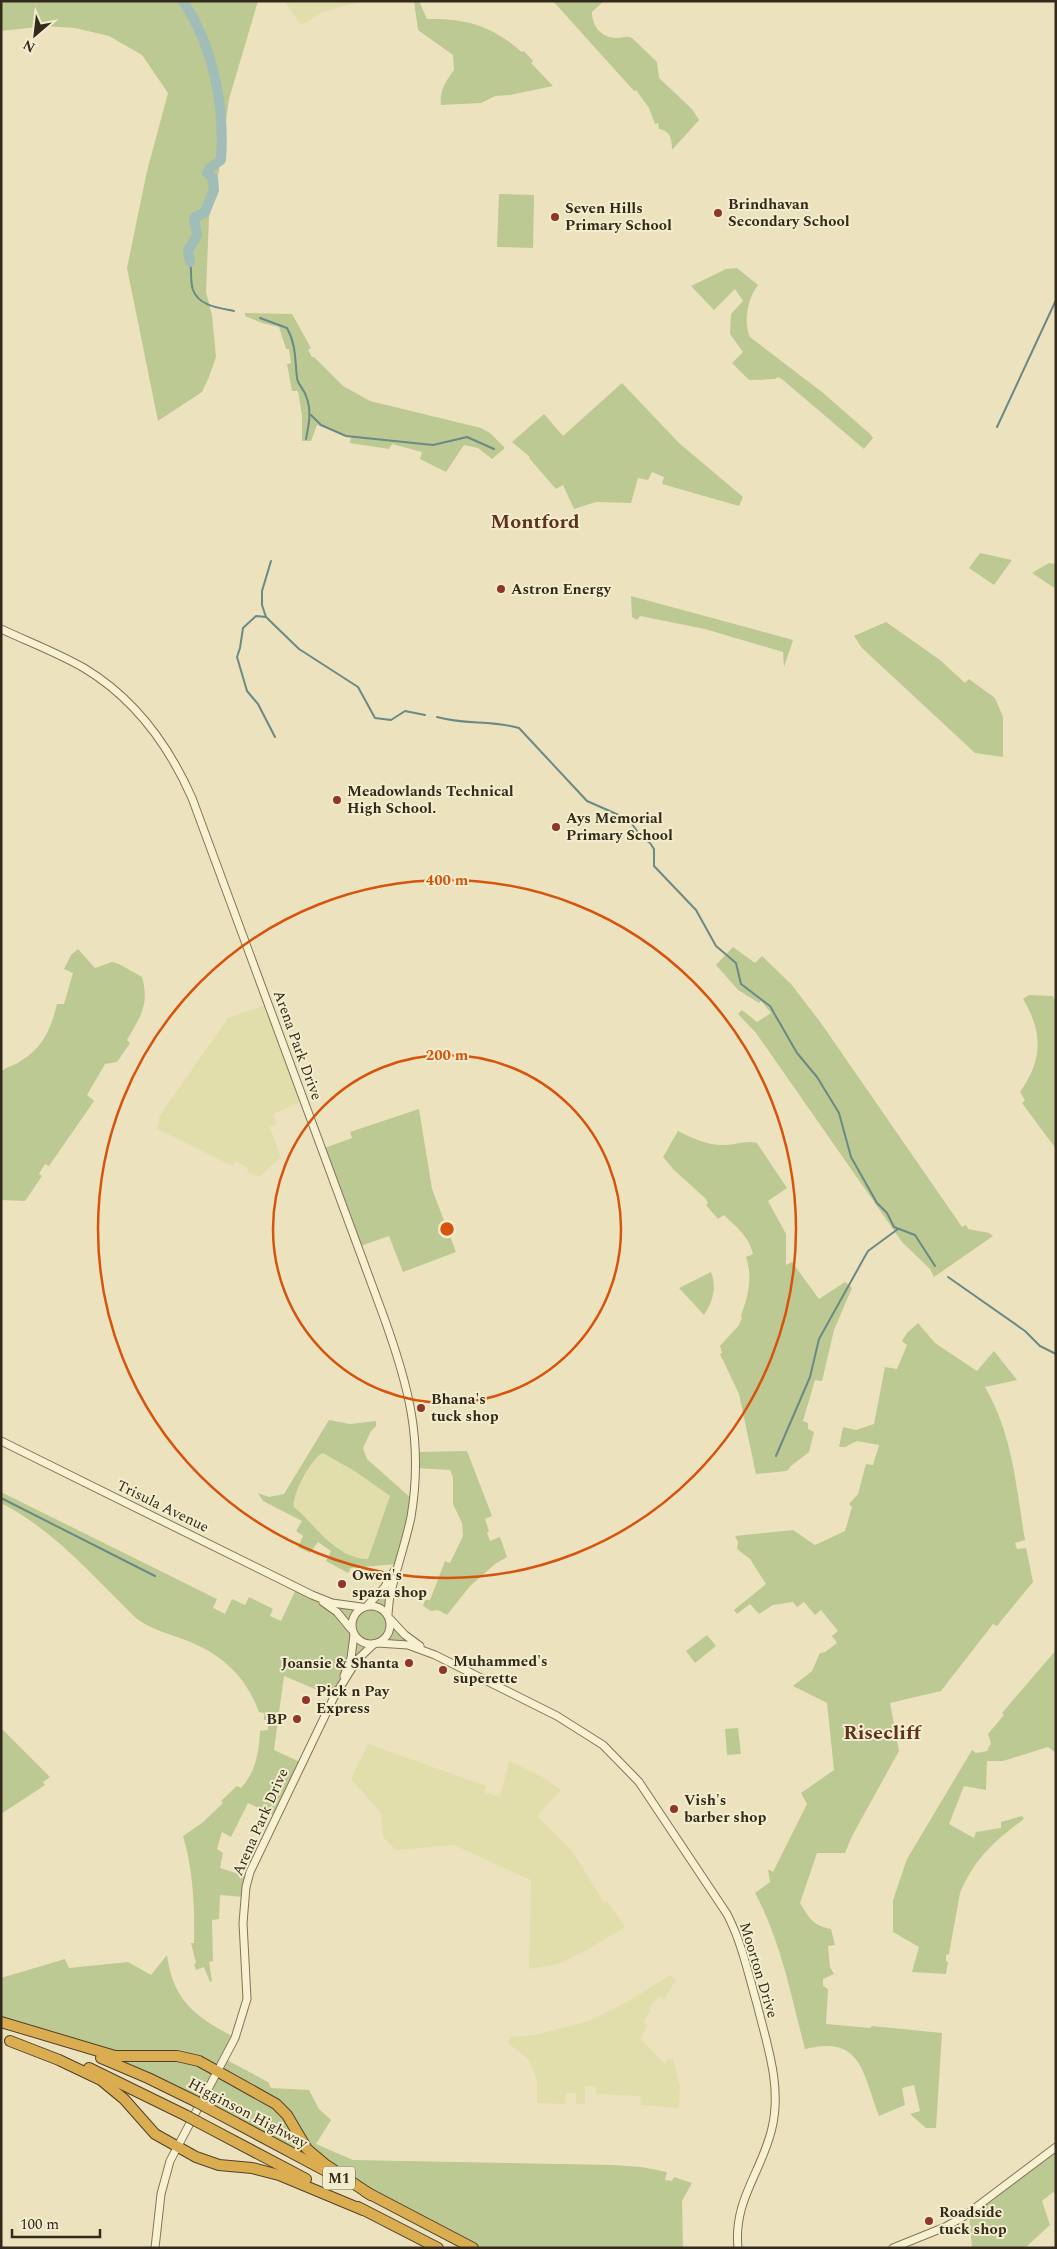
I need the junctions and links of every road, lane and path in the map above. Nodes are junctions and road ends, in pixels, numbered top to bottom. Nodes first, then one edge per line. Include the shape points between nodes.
1 (1, 629) edge
2 (1, 1441) edge
3 (401, 1557) junction
4 (312, 1595) junction
5 (365, 1606) junction
6 (389, 1617) junction
7 (354, 1633) junction
8 (376, 1644) junction
9 (435, 1656) junction
10 (337, 1692) junction
11 (1, 2022) edge
12 (6, 2040) edge
13 (217, 2069) junction
14 (196, 2109) junction
15 (1056, 2146) edge
16 (176, 2148) junction
17 (371, 2195) junction
18 (363, 2210) junction
19 (155, 2248) edge
20 (438, 2248) edge
21 (473, 2248) edge
22 (738, 2248) edge
23 (893, 2248) edge

1 - 3 street, Arena Park Drive via 62,656 86,670 128,703 162,742 182,774 402,1367 413,1419 416,1457 412,1509
2 - 4 street, Trisula Avenue
3 - 5 street, Arena Park Drive via 384,1588
3 - 6 street, Arena Park Drive via 392,1588
4 - 5 street, Trisula Avenue via 332,1603
4 - 7 street, Trisula Avenue via 337,1612
5 - 6 street via 378,1606
5 - 7 street, Arena Park Drive via 353,1617
6 - 8 street, Arena Park Drive via 388,1635
6 - 9 street, Moorton Drive via 411,1640
7 - 8 street via 363,1642
7 - 10 street, Arena Park Drive via 350,1658
8 - 9 street, Moorton Drive via 408,1645
8 - 10 street, Arena Park Drive via 357,1660
9 - 22 street, Moorton Drive via 557,1716 605,1748 639,1782 735,1930 771,2058 775,2099 768,2142 740,2211
10 - 13 street, Arena Park Drive via 250,1872 243,1923 247,1999 237,2032
11 - 13 highway via 105,2054 184,2057
11 - 14 highway, Higginson Highway / M1 via 114,2063
12 - 14 highway, Higginson Highway / M1
12 - 16 highway via 101,2080 120,2095 155,2134
13 - 14 street, Arena Park Drive
13 - 17 highway via 276,2104 287,2115 307,2149
14 - 16 street, Arena Park Drive
14 - 17 highway, Higginson Highway / M1
14 - 18 highway, Higginson Highway / M1, bridge via 198,2122
15 - 23 street via 963,2217
16 - 18 highway via 211,2163 280,2175
16 - 19 street, Arena Park Drive via 160,2194
17 - 21 highway, Higginson Highway / M1
18 - 20 highway, Higginson Highway / M1

